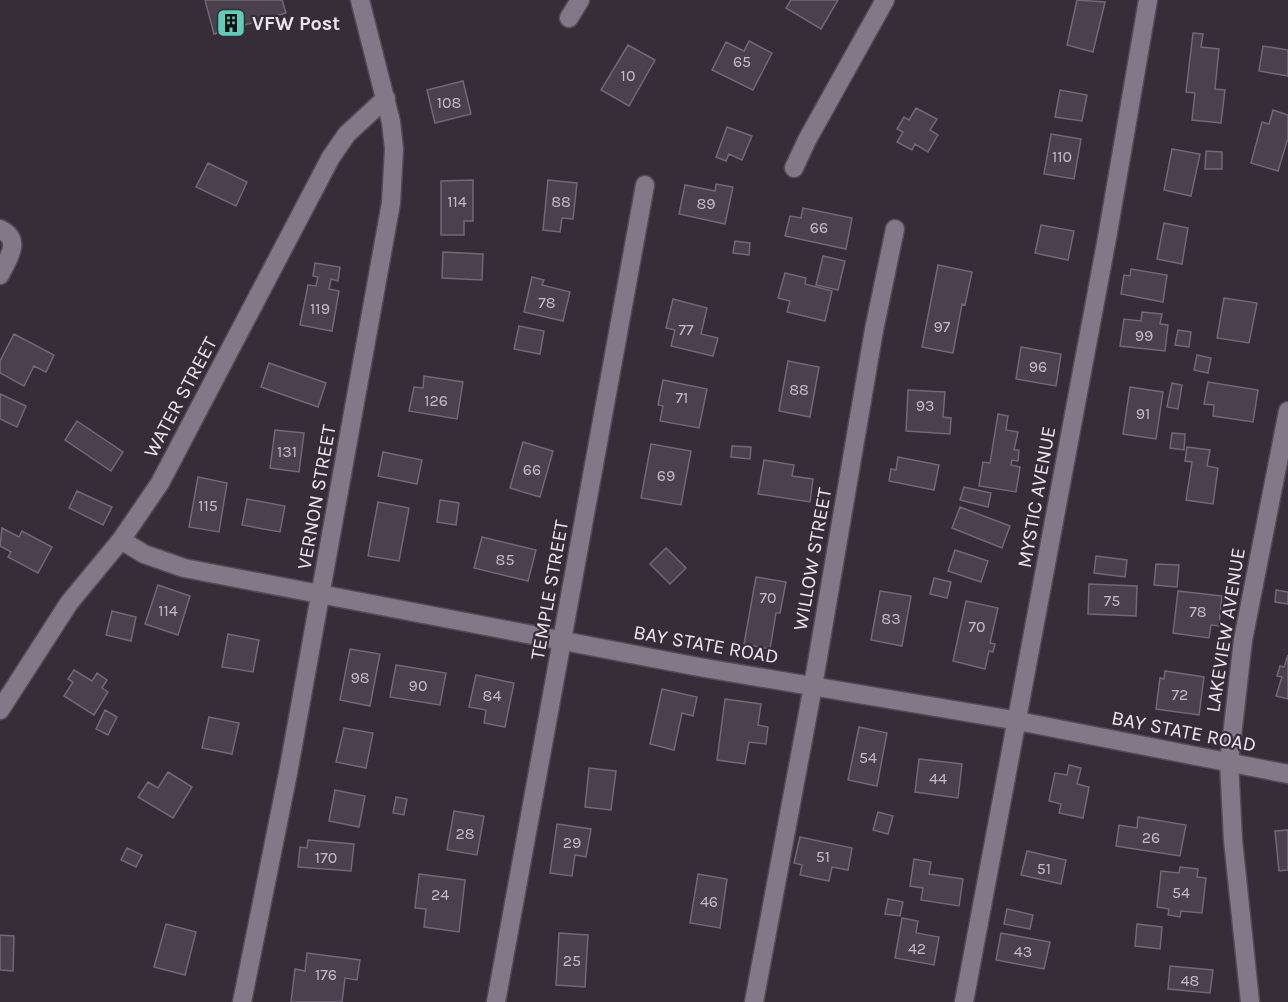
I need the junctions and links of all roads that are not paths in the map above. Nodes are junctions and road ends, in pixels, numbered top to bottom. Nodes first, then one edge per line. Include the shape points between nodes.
1 (360, 0) edge
2 (580, 0) edge
3 (885, 0) edge
4 (1148, 0) edge
5 (569, 18) dead end
6 (386, 98) junction
7 (794, 168) dead end
8 (645, 185) dead end
9 (895, 229) dead end
10 (6, 235) edge
11 (0, 275) edge
12 (1288, 411) edge
13 (121, 540) junction
14 (321, 594) junction
15 (563, 639) junction
16 (813, 686) junction
17 (0, 710) edge
18 (1018, 721) junction
19 (1229, 762) junction
20 (1288, 774) edge
21 (242, 1002) edge
22 (496, 1002) edge
23 (754, 1002) edge
24 (964, 1002) edge
25 (1250, 1002) edge

1 - 6 street, VERNON STREET
2 - 5 street
3 - 7 street
4 - 18 street, MYSTIC AVENUE
6 - 13 street, WATER STREET via 347,134 332,158 179,450 142,513
6 - 14 street, VERNON STREET via 394,149 391,203
8 - 15 street, TEMPLE STREET
9 - 16 street, WILLOW STREET
10 - 11 street via 10,255
12 - 19 street, LAKEVIEW AVENUE via 1243,640
13 - 14 street, BAY STATE ROAD via 144,554 183,568
13 - 17 street, WATER STREET via 69,603
14 - 15 street, BAY STATE ROAD
14 - 21 street, VERNON STREET
15 - 16 street, BAY STATE ROAD
15 - 22 street, TEMPLE STREET
16 - 18 street, BAY STATE ROAD
16 - 23 street, WILLOW STREET
18 - 19 street, BAY STATE ROAD
18 - 24 street, MYSTIC AVENUE
19 - 20 street, BAY STATE ROAD
19 - 25 street, LAKEVIEW AVENUE

